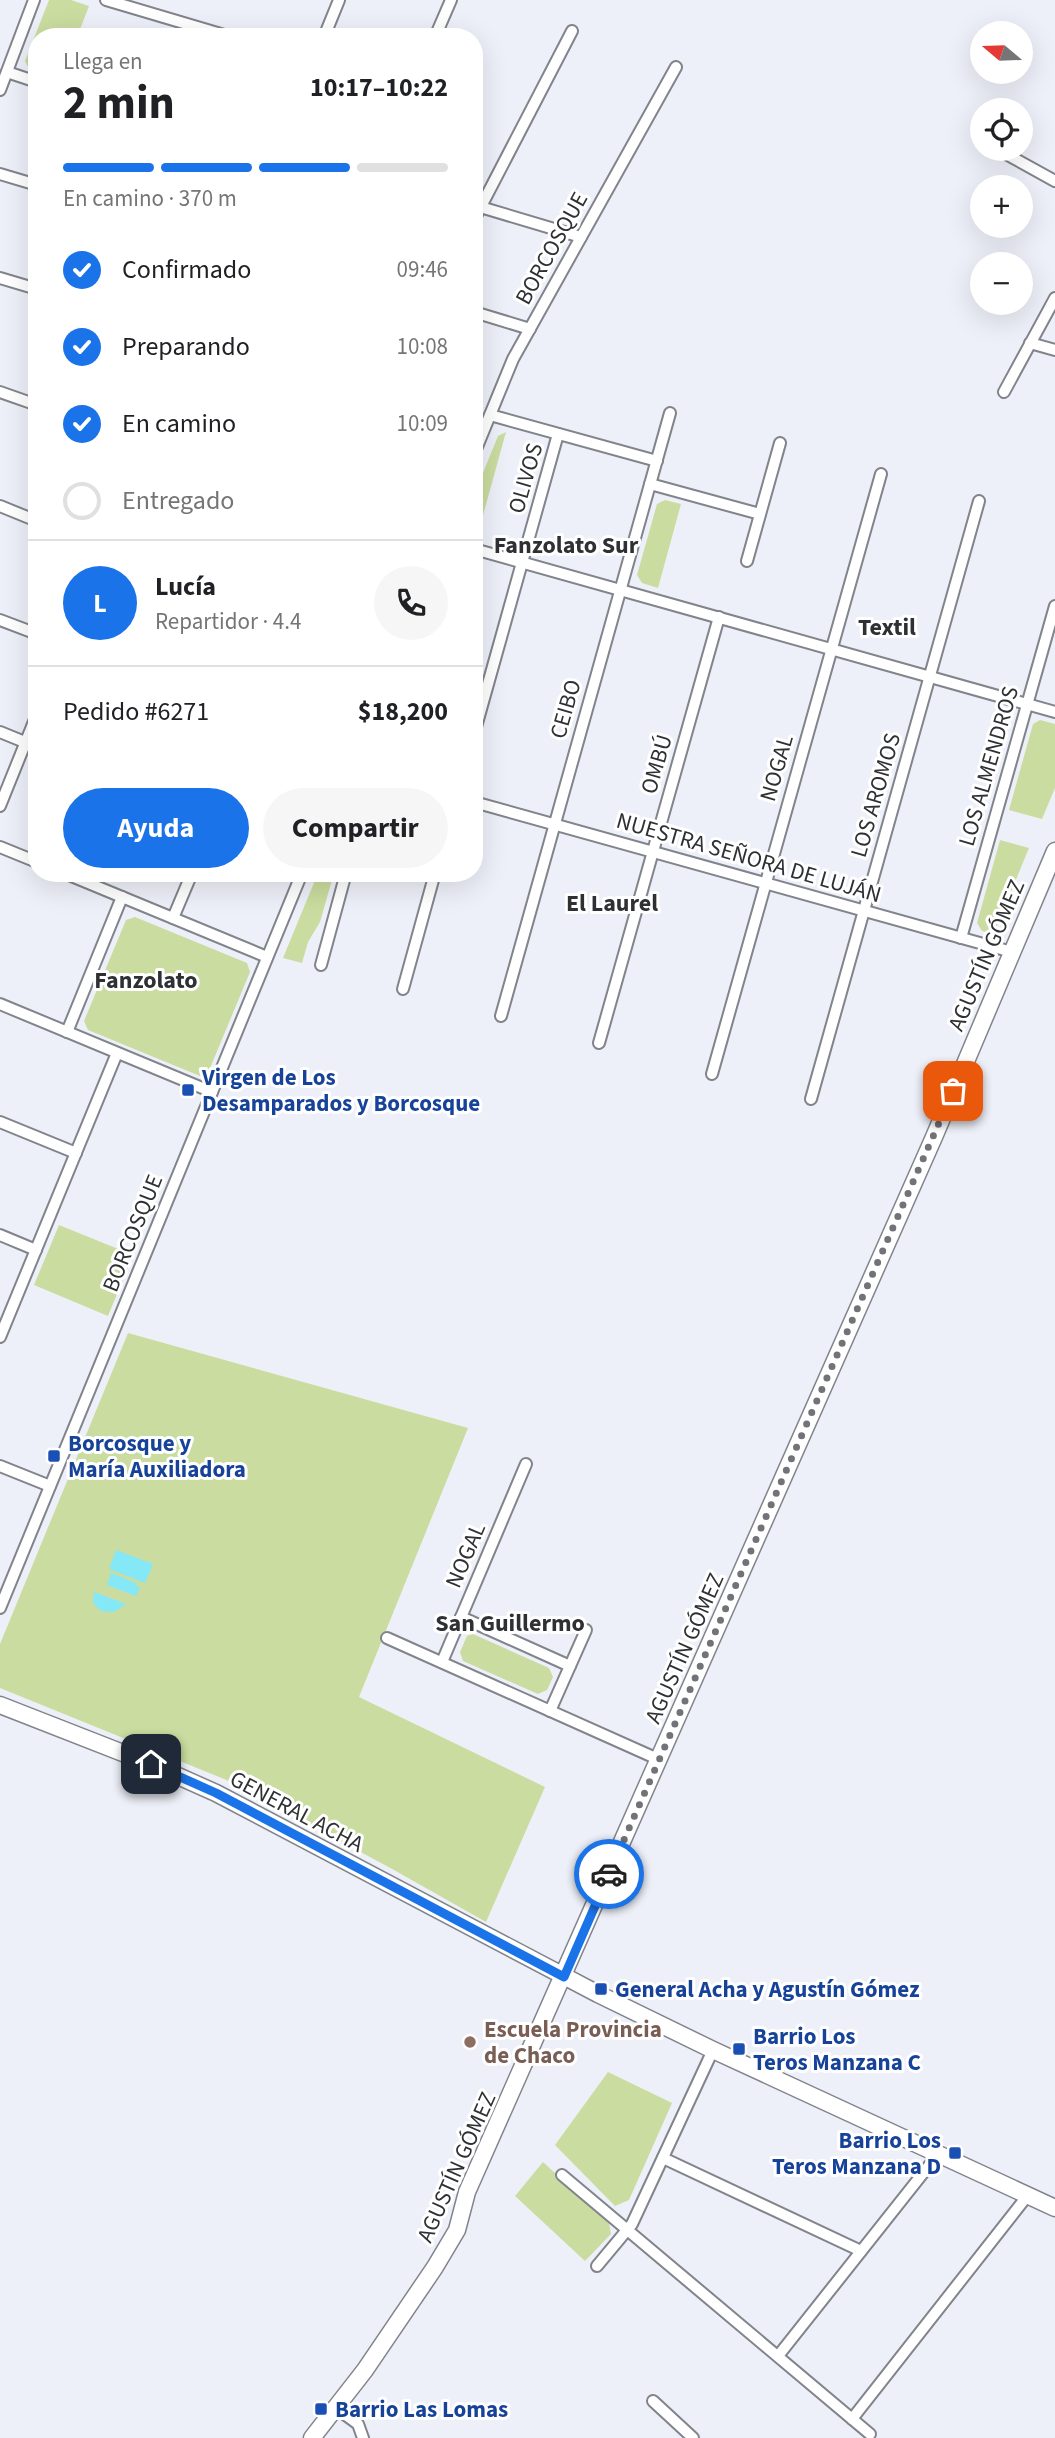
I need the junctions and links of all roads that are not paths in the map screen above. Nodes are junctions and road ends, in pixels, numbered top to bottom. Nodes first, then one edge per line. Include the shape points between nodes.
1 (34, 0) edge
2 (106, 0) edge
3 (339, 0) edge
4 (451, 0) edge
5 (201, 28) edge
6 (328, 28) edge
7 (439, 28) edge
8 (572, 31) dead end
9 (676, 67) dead end
10 (7, 72) junction
11 (28, 79) edge
12 (0, 90) edge
13 (1019, 161) edge
14 (0, 174) edge
15 (1055, 181) edge
16 (28, 182) edge
17 (483, 195) edge
18 (483, 208) edge
19 (581, 237) junction
20 (0, 278) edge
21 (28, 286) edge
22 (1055, 298) edge
23 (483, 315) edge
24 (530, 329) junction
25 (1030, 343) junction
26 (1055, 350) edge
27 (0, 392) edge
28 (1004, 392) dead end
29 (28, 402) edge
30 (670, 413) dead end
31 (490, 415) junction
32 (483, 432) edge
33 (558, 434) junction
34 (780, 443) dead end
35 (657, 461) junction
36 (881, 474) dead end
37 (650, 484) junction
38 (979, 501) dead end
39 (0, 506) edge
40 (760, 514) junction
41 (28, 517) edge
42 (483, 551) edge
43 (747, 561) dead end
44 (523, 562) junction
45 (621, 590) junction
46 (1055, 606) edge
47 (719, 617) junction
48 (0, 620) edge
49 (28, 631) edge
50 (832, 649) junction
51 (930, 677) junction
52 (483, 702) edge
53 (1027, 704) junction
54 (1055, 712) edge
55 (0, 732) edge
56 (28, 735) edge
57 (25, 742) junction
58 (28, 743) edge
59 (483, 804) edge
60 (0, 806) edge
61 (555, 824) junction
62 (0, 847) edge
63 (1055, 851) edge
64 (653, 852) junction
65 (28, 858) edge
66 (85, 882) edge
67 (188, 882) edge
68 (298, 882) edge
69 (343, 882) edge
70 (433, 882) edge
71 (766, 883) junction
72 (122, 897) junction
73 (864, 911) junction
74 (173, 918) junction
75 (961, 938) junction
76 (1012, 953) junction
77 (267, 957) junction
78 (320, 965) dead end
79 (403, 989) dead end
80 (0, 1004) edge
81 (501, 1016) dead end
82 (67, 1032) junction
83 (599, 1043) dead end
84 (117, 1053) junction
85 (712, 1074) dead end
86 (212, 1092) junction
87 (811, 1099) dead end
88 (0, 1122) edge
89 (76, 1153) junction
90 (0, 1235) edge
91 (36, 1250) junction
92 (0, 1337) edge
93 (526, 1464) dead end
94 (0, 1466) edge
95 (50, 1486) junction
96 (0, 1608) edge
97 (461, 1617) junction
98 (586, 1630) dead end
99 (387, 1638) dead end
100 (442, 1662) junction
101 (570, 1666) junction
102 (0, 1705) edge
103 (551, 1711) junction
104 (660, 1760) junction
105 (564, 1977) junction
106 (713, 2050) junction
107 (939, 2153) junction
108 (663, 2158) junction
109 (562, 2175) dead end
110 (1028, 2195) junction
111 (1055, 2208) edge
112 (627, 2231) junction
113 (861, 2251) junction
114 (597, 2266) dead end
115 (778, 2356) junction
116 (653, 2401) dead end
117 (336, 2408) junction
118 (852, 2419) junction
119 (870, 2434) dead end
120 (688, 2436) edge
121 (315, 2437) edge
122 (363, 2438) edge

1 - 10 street
2 - 5 street
3 - 6 street
4 - 7 street
8 - 17 street
9 - 19 street, BORCOSQUE
10 - 11 street
10 - 12 street
13 - 15 street
14 - 16 street
18 - 19 street
19 - 24 street, BORCOSQUE
20 - 21 street
22 - 25 street
23 - 24 street
24 - 31 street, BORCOSQUE
25 - 26 street
25 - 28 street
27 - 29 street
30 - 35 street, CEIBO
31 - 32 street, BORCOSQUE
31 - 33 street
33 - 35 street
33 - 44 street, OLIVOS
34 - 40 street
35 - 37 street, CEIBO
36 - 50 street, NOGAL
37 - 40 street
37 - 45 street, CEIBO
38 - 51 street, LOS AROMOS
39 - 41 street
40 - 43 street
42 - 44 street
44 - 45 street
44 - 52 street, OLIVOS
45 - 47 street
45 - 61 street, CEIBO
46 - 53 street, LOS ALMENDROS
47 - 50 street
47 - 64 street, OMBÚ
48 - 49 street
50 - 51 street
50 - 71 street, NOGAL
51 - 53 street
51 - 73 street, LOS AROMOS
53 - 54 street
53 - 75 street, LOS ALMENDROS
55 - 57 street
56 - 57 street
57 - 58 street
57 - 60 street
59 - 61 street, NUESTRA SEÑORA DE LUJÁN
61 - 64 street, NUESTRA SEÑORA DE LUJÁN
61 - 81 street, CEIBO
62 - 65 street
63 - 76 main road, AGUSTÍN GÓMEZ
64 - 71 street, NUESTRA SEÑORA DE LUJÁN
64 - 83 street, OMBÚ
66 - 72 street
67 - 74 street
68 - 77 street, BORCOSQUE
69 - 78 street
70 - 79 street
71 - 73 street, NUESTRA SEÑORA DE LUJÁN
71 - 85 street, NOGAL
72 - 74 street
72 - 82 street
73 - 75 street, NUESTRA SEÑORA DE LUJÁN
73 - 87 street, LOS AROMOS
74 - 77 street
75 - 76 street, NUESTRA SEÑORA DE LUJÁN
76 - 104 main road, AGUSTÍN GÓMEZ
77 - 86 street, BORCOSQUE
80 - 82 street
82 - 84 street
84 - 86 street
84 - 89 street
86 - 95 street, BORCOSQUE
88 - 89 street
89 - 91 street
90 - 91 street
91 - 92 street
93 - 97 street, NOGAL
94 - 95 street
95 - 96 street, BORCOSQUE
97 - 100 street, NOGAL
97 - 101 street
98 - 101 street
99 - 100 street
100 - 103 street
101 - 103 street
102 - 105 main road, GENERAL ACHA via 216,1793
103 - 104 street
104 - 105 main road, AGUSTÍN GÓMEZ
105 - 106 main road, GENERAL ACHA
105 - 117 main road, AGUSTÍN GÓMEZ via 467,2192 457,2230
106 - 107 main road, GENERAL ACHA
106 - 108 street
107 - 110 main road, GENERAL ACHA
107 - 113 street
108 - 112 street
108 - 113 street
109 - 112 street
110 - 111 main road, GENERAL ACHA
110 - 118 street
112 - 114 street
112 - 115 street
113 - 115 street
115 - 118 street
116 - 120 street
117 - 121 main road, AGUSTÍN GÓMEZ
117 - 122 street via 358,2424
118 - 119 street

